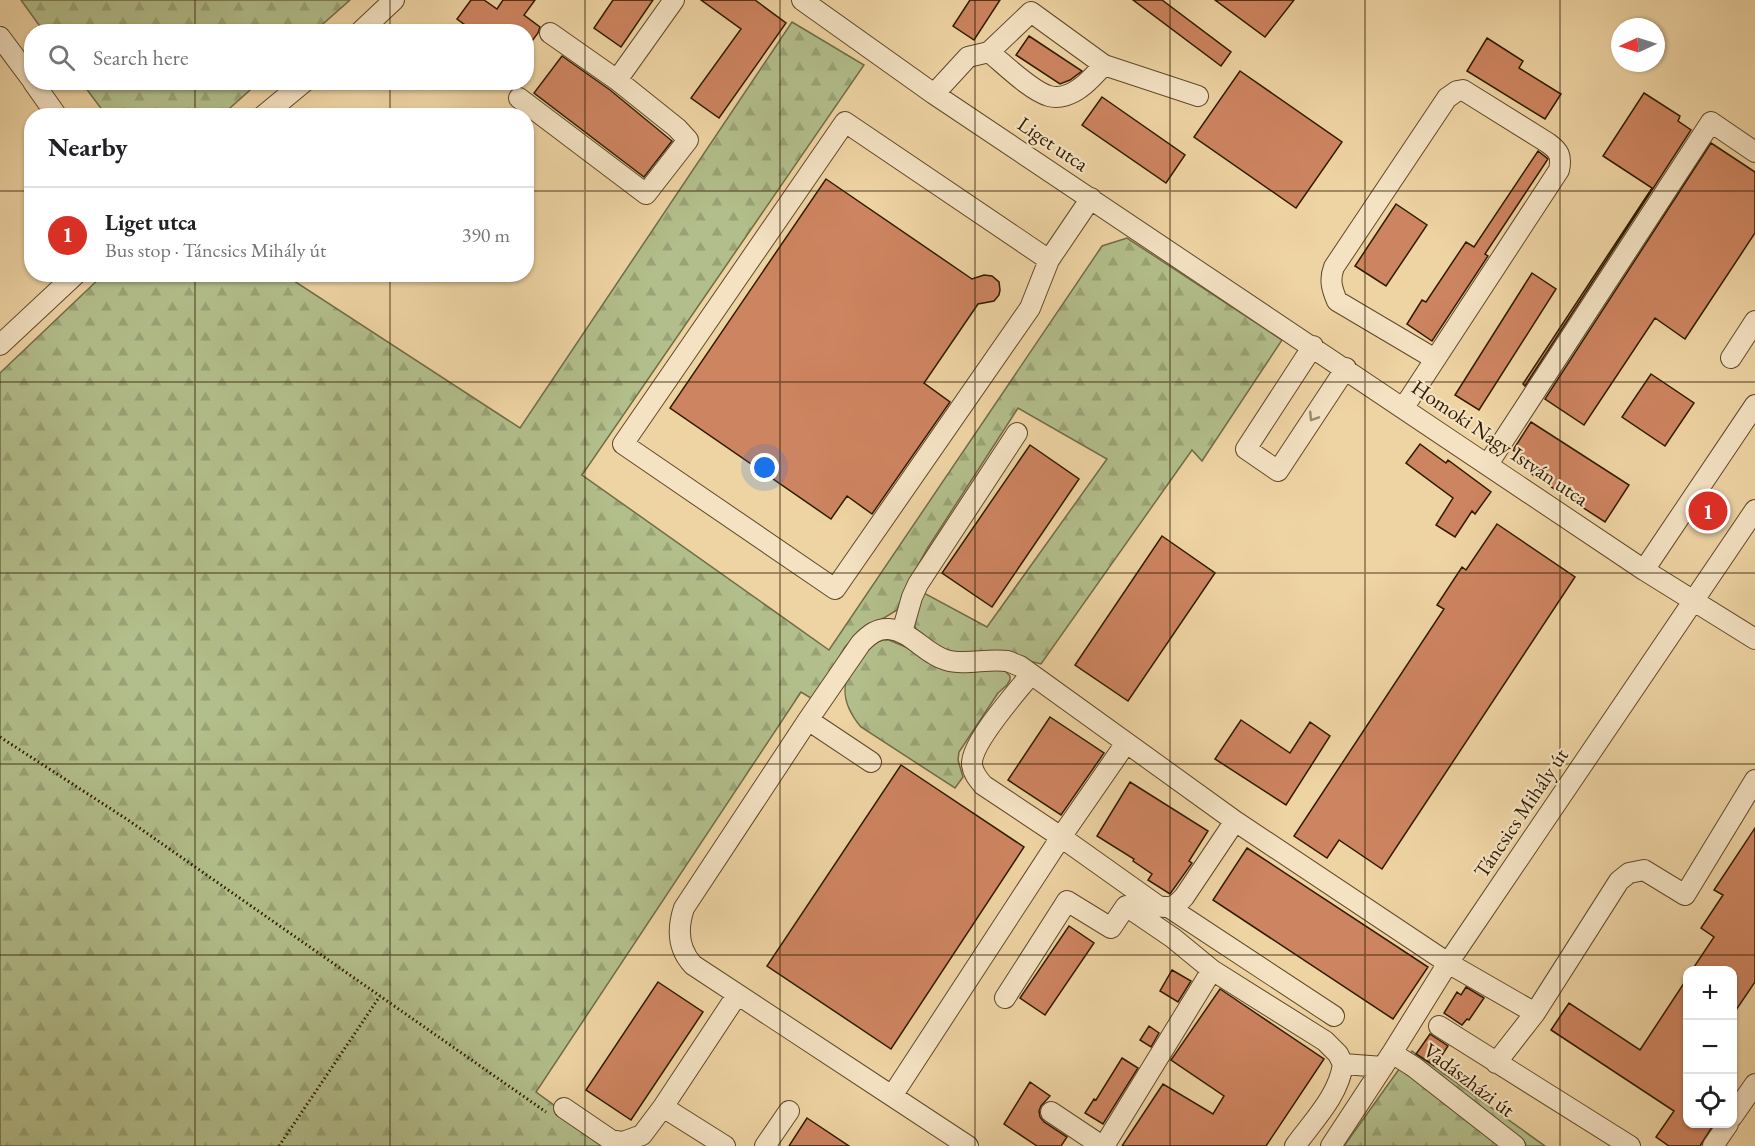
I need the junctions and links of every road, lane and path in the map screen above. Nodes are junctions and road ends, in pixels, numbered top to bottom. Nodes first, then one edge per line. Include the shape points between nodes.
1 (394, 0) edge
2 (674, 0) edge
3 (804, 0) edge
4 (368, 24) edge
5 (550, 33) dead end
6 (0, 37) edge
7 (989, 52) junction
8 (1104, 65) junction
9 (24, 70) edge
10 (617, 80) junction
11 (38, 90) edge
12 (294, 90) edge
13 (934, 94) junction
14 (1198, 96) dead end
15 (519, 98) dead end
16 (51, 108) edge
17 (273, 108) edge
18 (532, 108) edge
19 (534, 109) edge
20 (1755, 152) edge
21 (1091, 198) junction
22 (1049, 260) junction
23 (67, 282) edge
24 (1755, 321) edge
25 (1280, 325) joint
26 (0, 345) edge
27 (1313, 346) junction
28 (1731, 358) dead end
29 (1435, 359) junction
30 (1346, 368) junction
31 (1755, 405) edge
32 (1404, 407) junction
33 (1017, 433) dead end
34 (1488, 464) junction
35 (1755, 510) edge
36 (1644, 570) junction
37 (1694, 601) junction
38 (902, 632) junction
39 (1755, 639) edge
40 (1031, 674) junction
41 (808, 720) junction
42 (0, 737) edge
43 (1126, 743) junction
44 (871, 762) dead end
45 (1755, 780) edge
46 (1235, 821) junction
47 (1060, 837) junction
48 (1170, 908) junction
49 (1448, 963) junction
50 (1212, 970) junction
51 (737, 995) junction
52 (381, 996) junction
53 (1005, 998) dead end
54 (1535, 1013) junction
55 (1334, 1016) dead end
56 (1439, 1026) dead end
57 (1388, 1060) junction
58 (1496, 1063) junction
59 (1343, 1064) junction
60 (1755, 1084) edge
61 (892, 1096) junction
62 (663, 1107) junction
63 (555, 1110) joint
64 (1737, 1110) edge
65 (789, 1111) dead end
66 (1051, 1112) dead end
67 (1725, 1128) edge
68 (279, 1146) edge
69 (725, 1146) edge
70 (765, 1146) edge
71 (968, 1146) edge
72 (1103, 1146) edge
73 (1295, 1146) edge
74 (1331, 1146) edge
75 (1515, 1146) edge
76 (1630, 1146) edge
77 (1713, 1146) edge

1 - 4 street
2 - 10 street
3 - 13 street, Liget utca
5 - 10 street
6 - 9 street
7 - 8 street via 1048,96 1068,95
7 - 8 street via 1031,12
7 - 13 street via 968,57
8 - 14 street
10 - 19 street via 688,140 646,194
11 - 16 street
12 - 17 street
13 - 21 street, Liget utca
15 - 18 street
20 - 34 street via 1711,122
21 - 22 street
21 - 25 street, Liget utca
22 - 22 street via 1030,308 835,589 623,444 845,122
23 - 26 street
24 - 28 street
25 - 27 street, Homoki Nagy István utca
27 - 30 street, Homoki Nagy István utca
30 -> 27 street via 1278,471 1246,449
29 - 29 street via 1337,301 1331,279 1334,267 1448,98 1463,90 1548,143 1560,154 1561,162
29 - 32 street
30 - 32 street, Homoki Nagy István utca
31 - 36 street
32 - 34 street, Homoki Nagy István utca
33 - 38 street via 918,584
34 - 36 street, Homoki Nagy István utca
35 - 37 street, Táncsics Mihály út
36 - 37 street, Homoki Nagy István utca
37 - 39 street, Homoki Nagy István utca
37 - 49 street, Táncsics Mihály út
38 - 40 street via 947,660 1006,661
38 - 41 street via 884,628 868,636
40 - 43 street
40 - 47 street via 981,738 972,763 983,785
41 - 44 street
41 - 51 street via 684,908 680,921 685,956
42 - 52 path via 128,820
43 - 46 street
43 - 47 street
45 - 54 street via 1685,895 1644,870 1629,873 1619,881
46 - 48 street via 1185,897
46 - 49 street
47 - 48 street via 1158,906
47 - 61 street
48 - 55 street
49 - 54 street
49 - 57 street, Táncsics Mihály út
50 - 53 street via 1126,906 1111,928 1067,901
50 - 59 street via 1325,1041
50 - 72 street
51 - 61 street
51 - 62 street
52 - 63 path
52 - 68 path
54 - 58 street
56 - 58 street
57 - 59 street
57 - 74 street, Táncsics Mihály út
57 - 75 street, Vadászházi út via 1413,1067
58 - 76 street
59 - 73 street via 1336,1090
60 - 64 street
61 - 71 street
62 - 63 street via 642,1135 623,1142 611,1140
62 - 69 street
65 - 70 street
66 - 72 street
67 - 77 street

